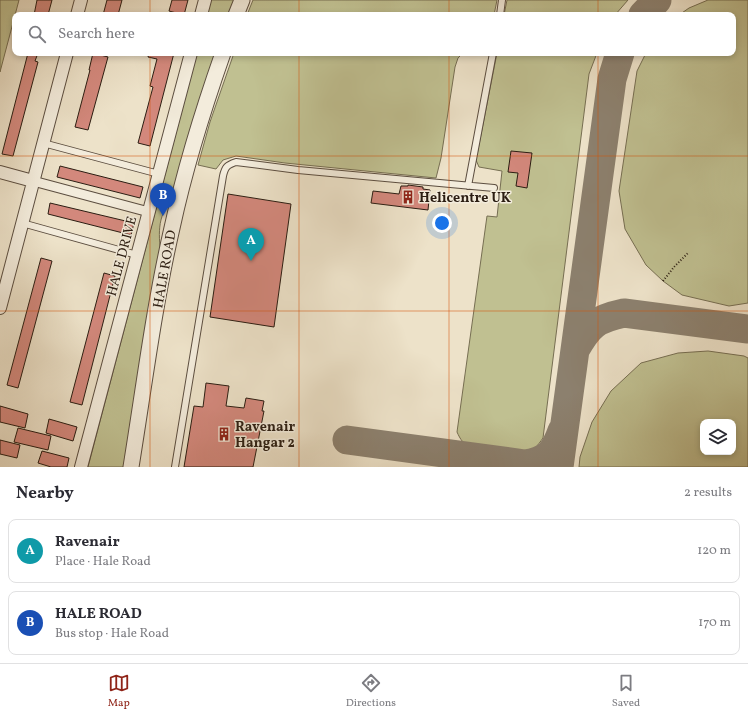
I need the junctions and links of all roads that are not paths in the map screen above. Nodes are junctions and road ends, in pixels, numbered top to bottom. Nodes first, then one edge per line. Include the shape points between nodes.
1 (81, 0) edge
2 (205, 0) edge
3 (242, 0) edge
4 (502, 0) edge
5 (78, 12) edge
6 (202, 12) edge
7 (237, 12) edge
8 (500, 12) edge
9 (66, 56) edge
10 (190, 56) edge
11 (222, 56) edge
12 (491, 56) edge
13 (44, 143) junction
14 (0, 172) edge
15 (159, 174) junction
16 (33, 181) junction
17 (468, 186) junction
18 (494, 188) dead end
19 (148, 212) junction
20 (22, 223) junction
21 (137, 255) junction
22 (0, 308) edge
23 (81, 467) edge
24 (131, 467) edge
25 (175, 467) edge

1 - 5 street
2 - 6 street
3 - 7 street
4 - 8 lane
9 - 13 street
10 - 15 street, HALE DRIVE
11 - 24 street, HALE ROAD via 199,123 172,229
12 - 17 lane
13 - 15 lane
13 - 16 street
14 - 16 street
15 - 19 street, HALE DRIVE
16 - 19 street
16 - 20 street
17 - 18 lane
17 - 25 lane via 236,162 227,165 223,176
19 - 21 street, HALE DRIVE
20 - 21 lane
20 - 22 street
21 - 23 street, HALE DRIVE

